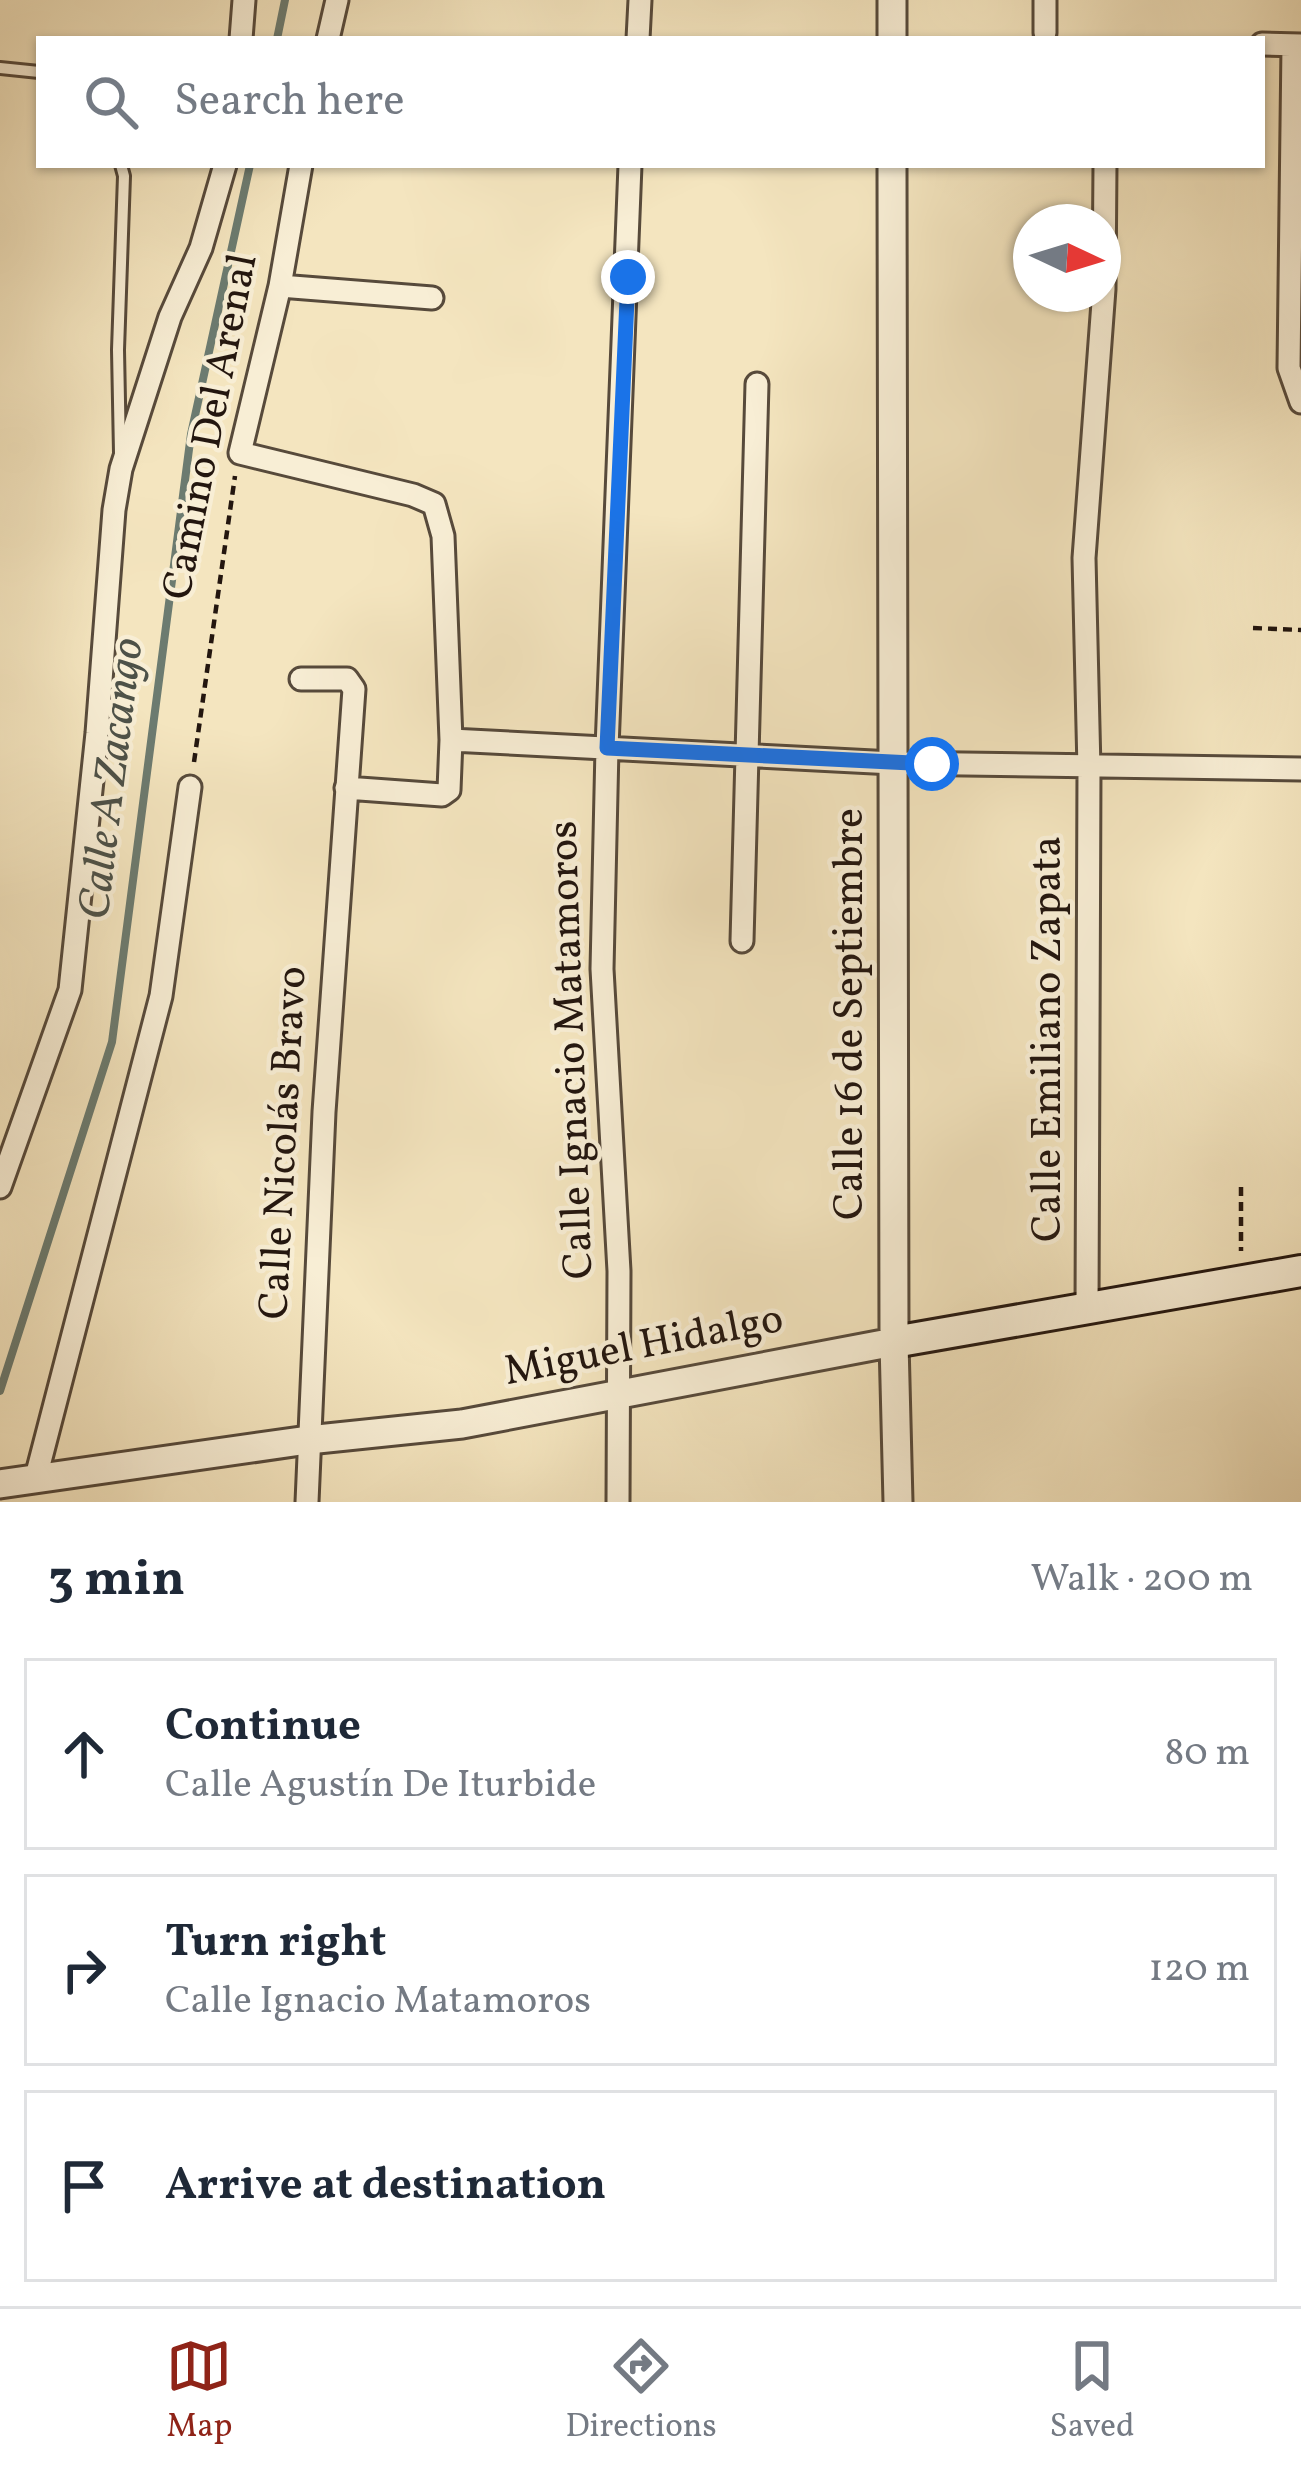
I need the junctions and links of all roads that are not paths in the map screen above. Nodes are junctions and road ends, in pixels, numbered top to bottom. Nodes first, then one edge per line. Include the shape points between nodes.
1 (244, 0) edge
2 (337, 0) edge
3 (640, 0) edge
4 (892, 0) edge
5 (1045, 0) edge
6 (1046, 33) dead end
7 (241, 36) edge
8 (329, 36) edge
9 (638, 36) edge
10 (892, 36) edge
11 (1265, 44) edge
12 (1297, 45) edge
13 (0, 68) edge
14 (36, 72) edge
15 (121, 168) edge
16 (224, 168) edge
17 (301, 168) edge
18 (630, 168) edge
19 (892, 168) edge
20 (1106, 168) edge
21 (1106, 204) edge
22 (280, 286) junction
23 (433, 298) dead end
24 (1103, 312) edge
25 (757, 384) dead end
26 (1299, 401) edge
27 (121, 469) junction
28 (301, 679) dead end
29 (451, 740) junction
30 (607, 748) junction
31 (749, 757) junction
32 (893, 763) junction
33 (1089, 769) junction
34 (1301, 769) edge
35 (190, 787) road end
36 (346, 788) junction
37 (742, 941) dead end
38 (0, 1187) edge
39 (1301, 1271) edge
40 (1087, 1310) junction
41 (894, 1342) junction
42 (620, 1396) junction
43 (308, 1440) junction
44 (35, 1477) junction
45 (0, 1484) edge
46 (307, 1502) edge
47 (618, 1502) edge
48 (898, 1502) edge

1 - 7 street
2 - 8 street
3 - 9 street
4 - 10 street
5 - 6 street
11 - 12 street
12 - 26 street via 1289,368
13 - 14 lane
15 - 27 lane
16 - 27 street
17 - 22 street, Camino Del Arenal
18 - 30 street, Calle Ignacio Matamoros
19 - 32 street, Calle 16 de Septiembre
20 - 21 street, Calle Emiliano Zapata
22 - 23 street
22 - 29 street, Camino Del Arenal via 240,453 434,504 443,536
24 - 33 street, Calle Emiliano Zapata via 1084,558
25 - 31 street
27 - 38 street via 78,945 70,990
28 - 36 street, Calle Nicolás Bravo via 347,679 354,686
29 - 30 street
29 - 36 street via 445,794
30 - 31 street
30 - 42 street, Calle Ignacio Matamoros via 602,969
31 - 32 street
31 - 37 street
32 - 33 street
32 - 41 street, Calle 16 de Septiembre
33 - 34 street
33 - 40 street, Calle Emiliano Zapata
35 - 44 street via 161,996
36 - 43 street, Calle Nicolás Bravo
39 - 40 main road, Miguel Hidalgo
40 - 41 main road, Miguel Hidalgo
41 - 42 street, Miguel Hidalgo
41 - 48 street, Calle 16 de Septiembre
42 - 43 street, Miguel Hidalgo
42 - 47 street, Calle Ignacio Matamoros
43 - 44 street, Miguel Hidalgo
43 - 46 street, Calle Nicolás Bravo
44 - 45 street, Miguel Hidalgo

